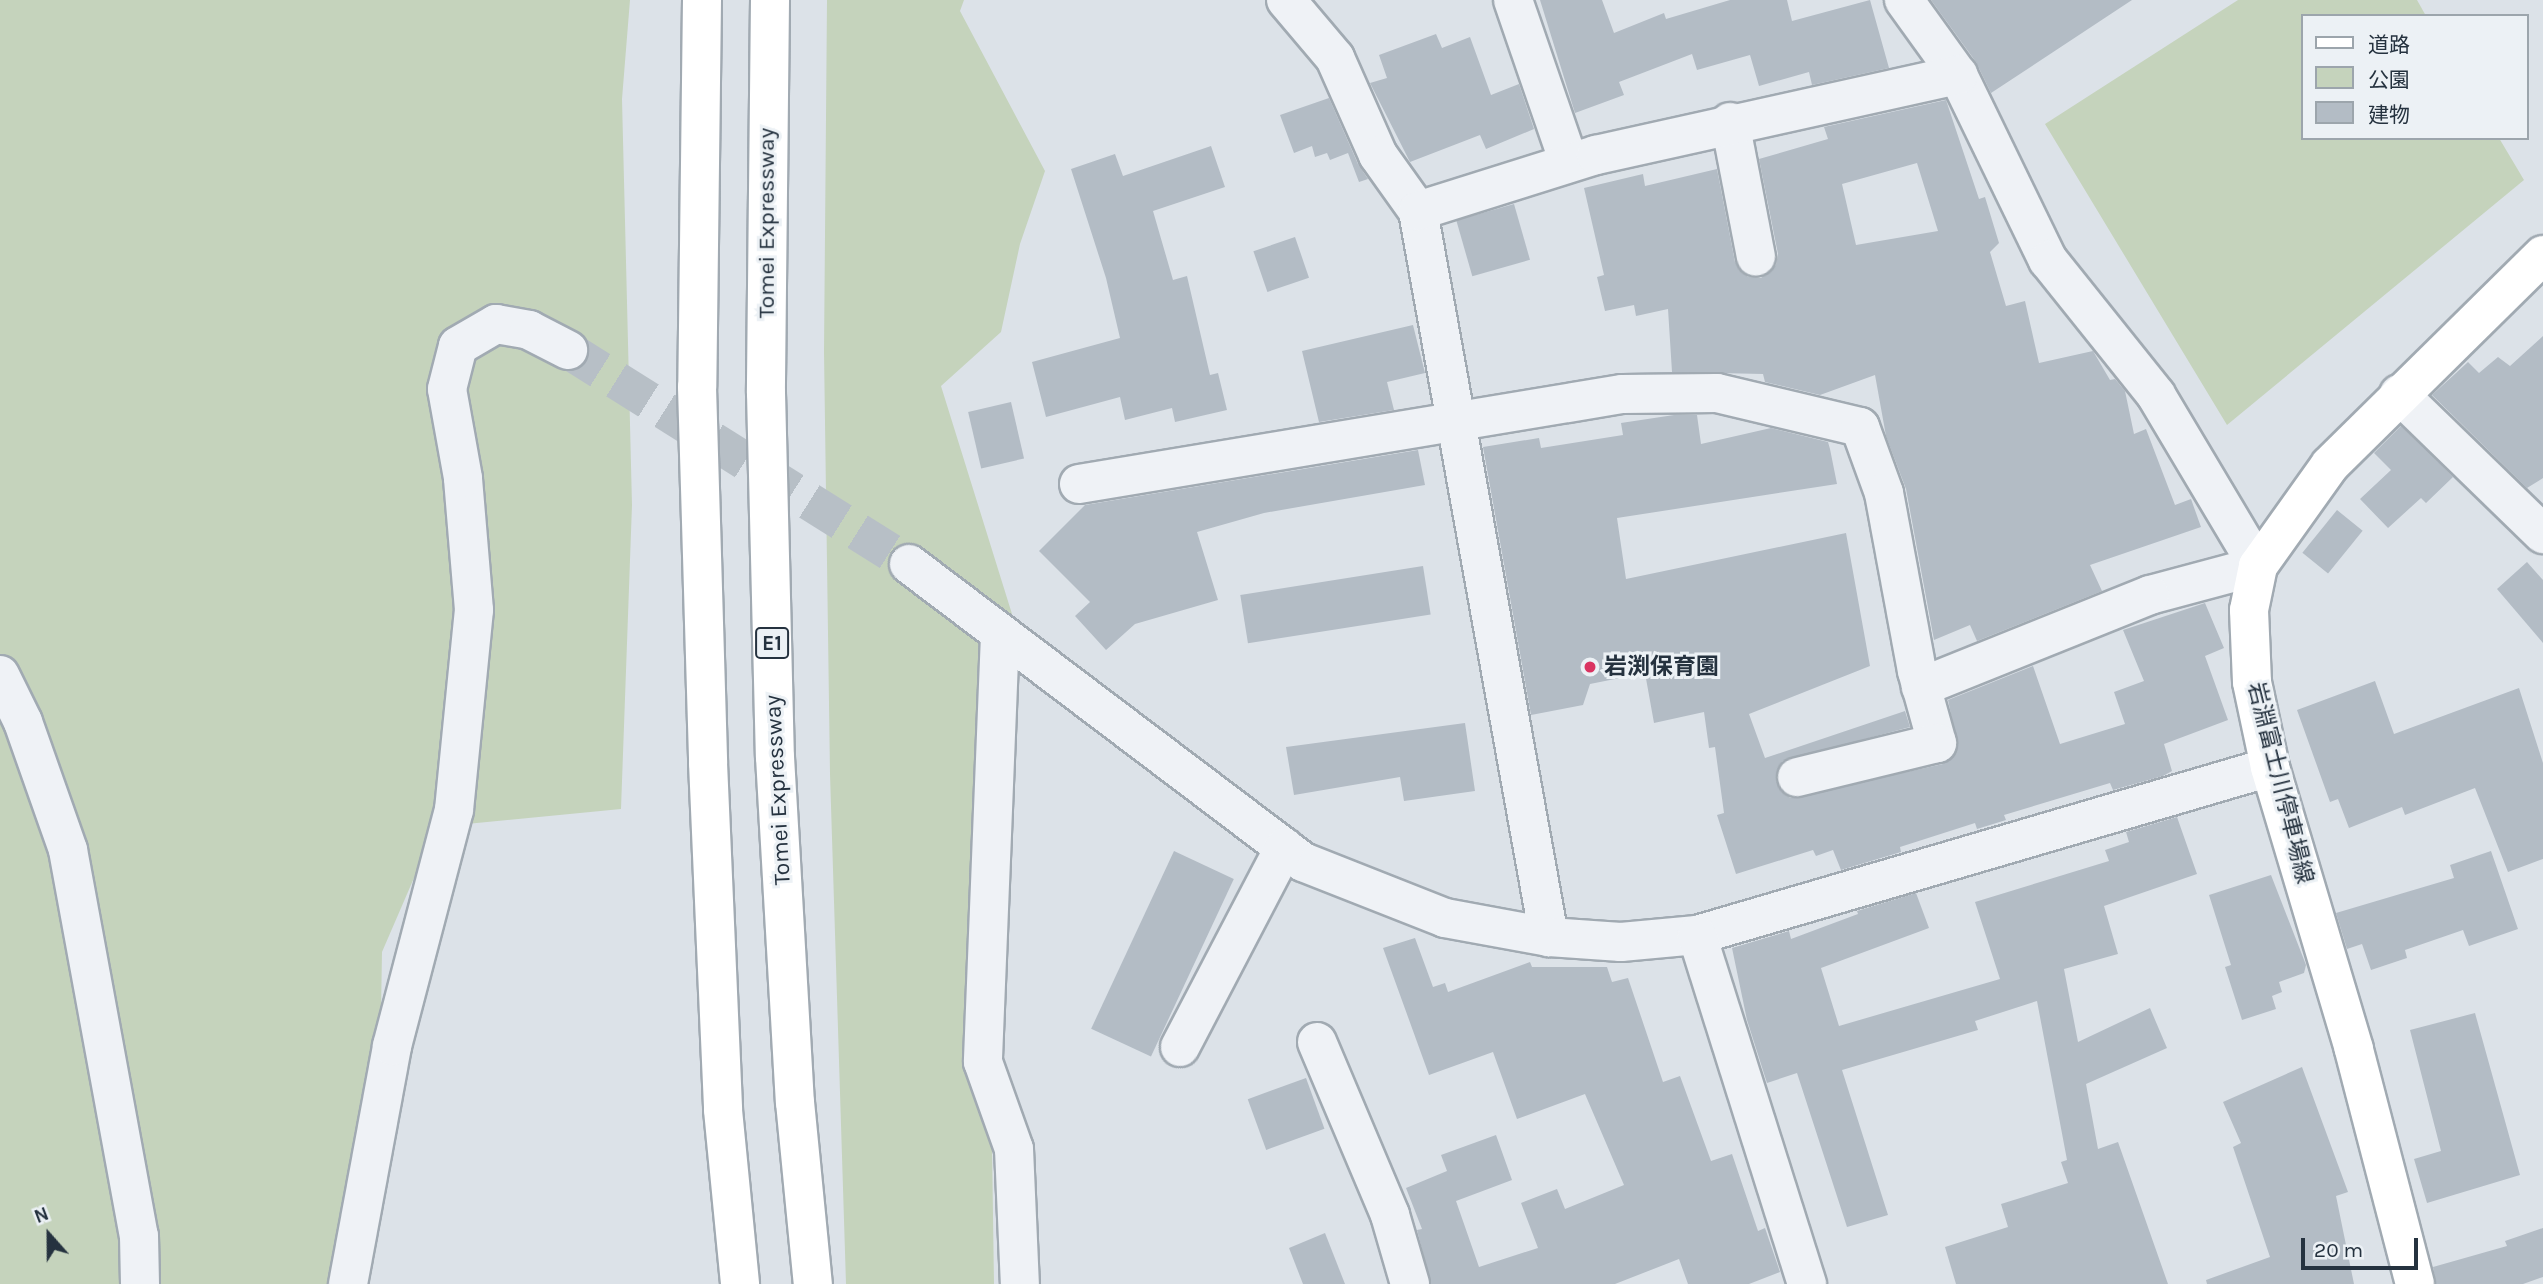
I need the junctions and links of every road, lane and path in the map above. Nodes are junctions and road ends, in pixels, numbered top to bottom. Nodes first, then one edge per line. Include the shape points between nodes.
1 (702, 0) edge
2 (769, 0) edge
3 (1286, 0) edge
4 (1513, 0) edge
5 (1904, 0) edge
6 (1958, 75) junction
7 (1730, 122) junction
8 (1569, 163) junction
9 (1418, 211) junction
10 (2543, 255) edge
11 (1756, 257) dead end
12 (568, 350) tunnel mouth
13 (2399, 394) junction
14 (1458, 422) junction
15 (1079, 485) dead end
16 (2543, 534) edge
17 (909, 564) tunnel mouth
18 (2258, 566) junction
19 (1000, 635) junction
20 (0, 675) edge
21 (1921, 687) junction
22 (2270, 767) junction
23 (1797, 777) dead end
24 (1284, 848) junction
25 (1696, 935) junction
26 (1549, 936) junction
27 (1317, 1042) dead end
28 (1180, 1047) dead end
29 (139, 1284) edge
30 (348, 1284) edge
31 (740, 1284) edge
32 (813, 1284) edge
33 (1020, 1284) edge
34 (1410, 1284) edge
35 (1807, 1284) edge
36 (2415, 1284) edge

1 - 31 main road via 697,387 707,749 723,1110
2 - 32 main road, Tomei Expressway / E1 via 766,394 775,757 796,1102
3 - 9 street via 1335,58 1378,155
4 - 8 street
5 - 6 street
6 - 7 street
6 - 18 street via 2048,260 2156,395
7 - 8 street
7 - 11 street
8 - 9 street
9 - 14 street
10 - 13 main road, 岩淵富士川停車場線
12 - 30 street via 529,330 495,324 458,346 447,389 463,478 474,610 454,810 393,1046
13 - 16 street
13 - 18 main road, 岩淵富士川停車場線 via 2330,465
14 - 15 street
14 - 21 street via 1622,394 1717,393 1860,427 1884,493
14 - 26 street
17 - 19 street
18 - 21 street via 2150,595
18 - 22 main road, 岩淵富士川停車場線 via 2249,610 2252,682
19 - 24 street
19 - 33 street via 983,1062 1014,1149
20 - 29 street via 23,722 68,850 139,1236
21 - 23 street via 1937,743
22 - 25 street
22 - 36 main road, 岩淵富士川停車場線 via 2354,1049
24 - 26 street via 1303,862 1445,918
24 - 28 street
25 - 26 street via 1621,942
25 - 35 street
27 - 34 street via 1390,1215

